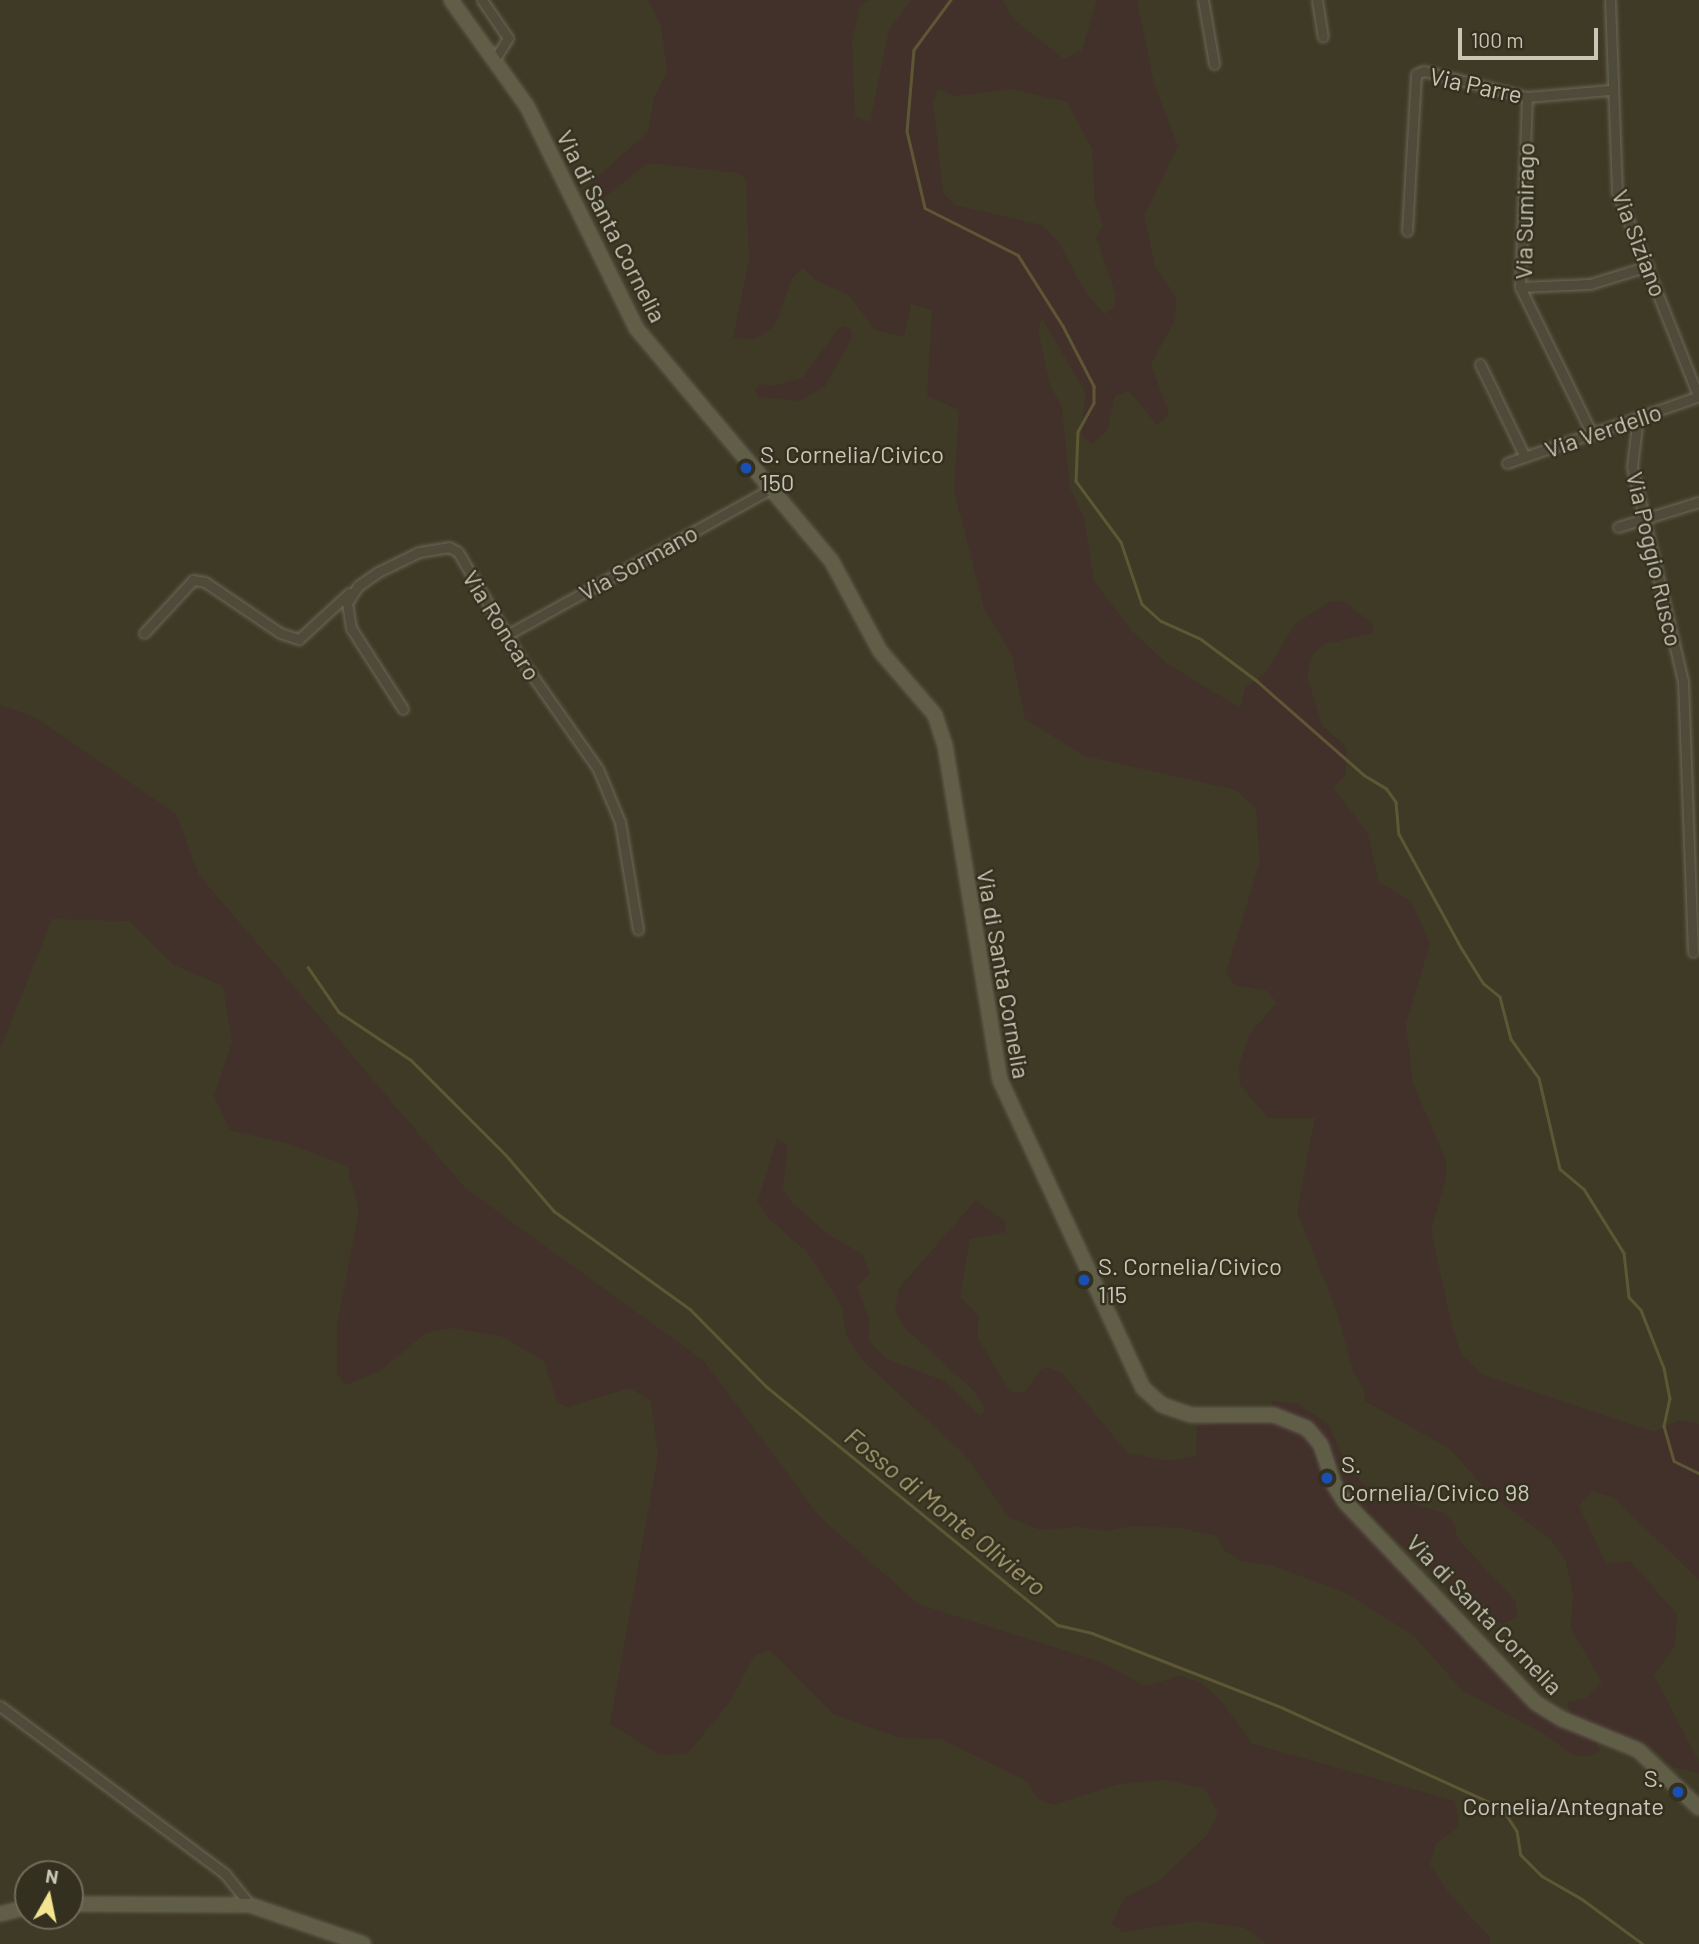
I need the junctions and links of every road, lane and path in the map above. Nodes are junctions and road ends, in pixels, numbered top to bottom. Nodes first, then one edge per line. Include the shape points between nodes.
1 (452, 0) edge
2 (482, 0) edge
3 (1203, 0) edge
4 (1317, 0) edge
5 (1610, 0) edge
6 (1324, 37) dead end
7 (494, 60) junction
8 (1214, 64) dead end
9 (1610, 90) junction
10 (1527, 97) junction
11 (1407, 231) dead end
12 (1648, 266) junction
13 (1520, 287) junction
14 (1480, 364) dead end
15 (1698, 396) edge
16 (1637, 417) junction
17 (1591, 434) junction
18 (1525, 457) junction
19 (1507, 463) dead end
20 (770, 489) junction
21 (1699, 502) edge
22 (1644, 521) junction
23 (1618, 527) dead end
24 (358, 586) junction
25 (144, 634) dead end
26 (507, 635) junction
27 (403, 709) dead end
28 (638, 929) dead end
29 (1693, 953) dead end
30 (0, 1706) edge
31 (1699, 1808) edge
32 (84, 1904) edge
33 (250, 1905) junction
34 (363, 1944) edge

1 - 7 street, Via di Santa Cornelia
2 - 7 street via 508,38
3 - 8 street
4 - 6 street
5 - 9 street, Via Siziano
7 - 20 street, Via di Santa Cornelia via 551,149 636,328
9 - 10 street, Via Parre
9 - 12 street, Via Siziano via 1617,192
10 - 11 street, Via Parre via 1424,71 1416,74
10 - 13 street, Via Sumirago
12 - 13 street via 1590,284
12 - 15 street, Via Siziano
13 - 17 street, Via Sumirago
14 - 18 street
15 - 16 street, Via Verdello
16 - 17 street, Via Verdello
16 - 22 street, Via Poggio Rusco via 1632,467
17 - 18 street, Via Verdello
18 - 19 street, Via Verdello
20 - 26 street, Via Sormano
20 - 31 street, Via di Santa Cornelia via 831,560 880,651 922,696 939,725 1000,1080 1143,1388 1167,1408 1191,1415 1274,1415 1307,1428 1321,1446 1333,1483 1345,1502 1536,1703 1562,1719 1638,1750
21 - 22 street
22 - 23 street
22 - 29 street, Via Poggio Rusco via 1683,681
24 - 25 street via 299,639 280,634 205,582 193,580
24 - 26 street, Via Roncaro via 419,552 449,547 458,552
24 - 27 street via 347,603 347,619
26 - 28 street, Via Roncaro via 609,792 622,831
30 - 33 street via 225,1874
32 - 33 street
33 - 34 street

